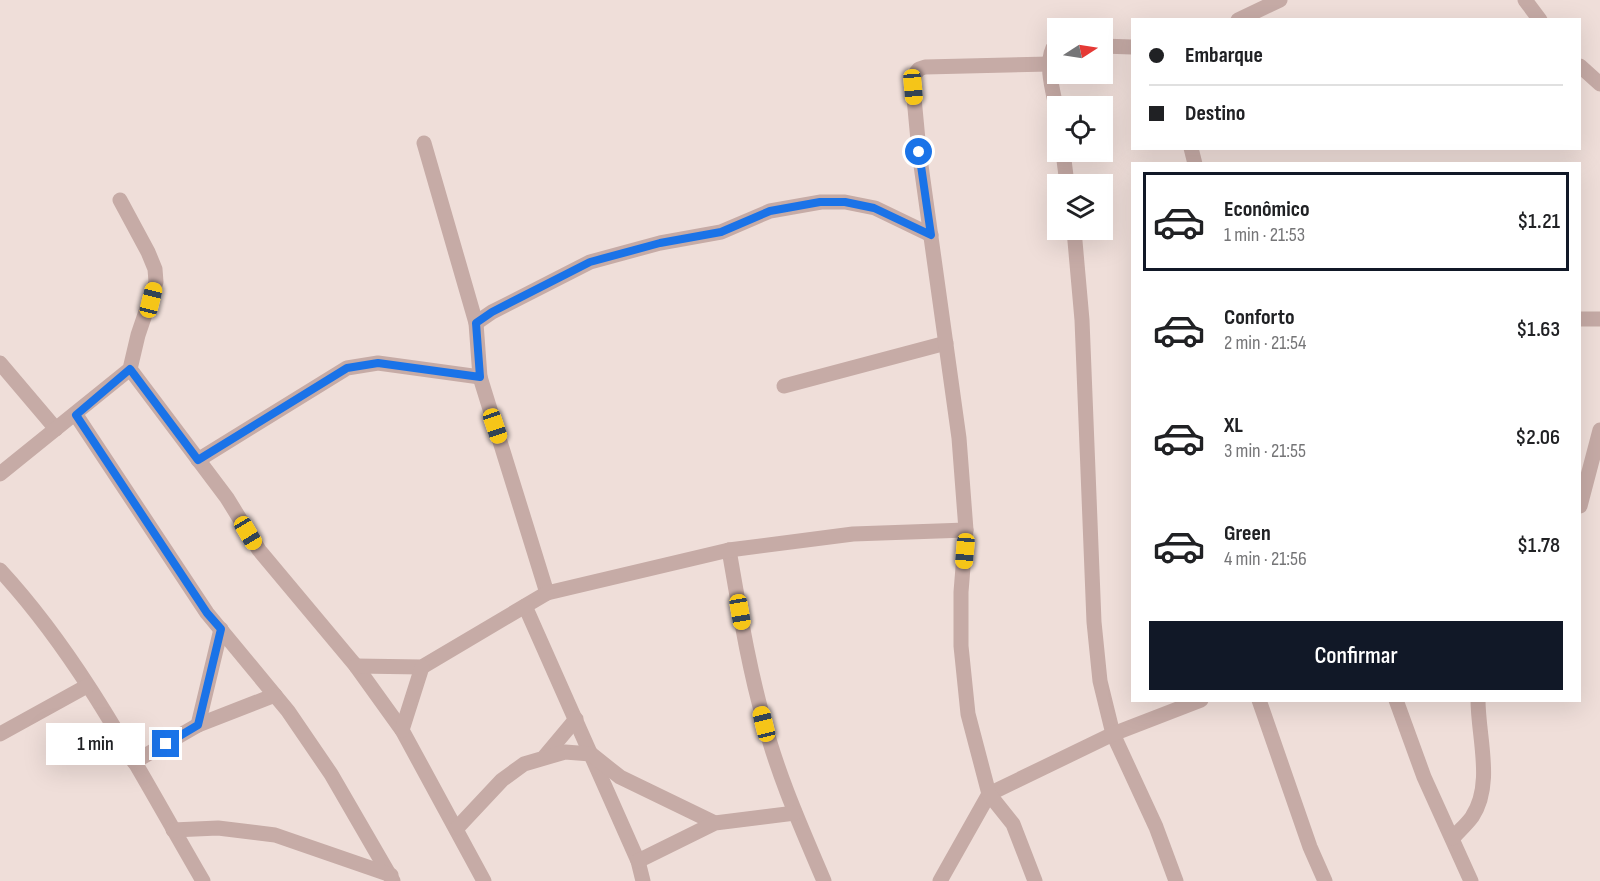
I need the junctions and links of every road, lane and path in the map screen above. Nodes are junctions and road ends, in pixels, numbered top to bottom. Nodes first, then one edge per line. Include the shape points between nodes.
1 (1280, 0) edge
2 (1525, 0) edge
3 (1242, 18) edge
4 (1538, 18) edge
5 (1113, 46) edge
6 (1131, 47) edge
7 (1047, 64) edge
8 (1581, 67) edge
9 (1600, 84) edge
10 (424, 143) dead end
11 (120, 200) dead end
12 (931, 235) junction
13 (1075, 240) edge
14 (1581, 319) edge
15 (1600, 319) edge
16 (476, 323) junction
17 (946, 343) junction
18 (0, 363) edge
19 (130, 369) junction
20 (480, 377) junction
21 (784, 386) dead end
22 (76, 415) junction
23 (56, 429) junction
24 (1599, 434) edge
25 (198, 460) junction
26 (0, 474) edge
27 (1581, 502) edge
28 (966, 530) junction
29 (729, 549) junction
30 (0, 570) edge
31 (547, 593) junction
32 (525, 606) junction
33 (221, 629) junction
34 (356, 666) junction
35 (422, 667) junction
36 (87, 686) junction
37 (275, 695) junction
38 (1196, 702) edge
39 (1260, 702) edge
40 (1397, 702) edge
41 (1478, 702) edge
42 (576, 719) junction
43 (198, 725) junction
44 (402, 730) junction
45 (0, 734) edge
46 (1113, 734) junction
47 (591, 754) junction
48 (545, 756) junction
49 (134, 762) junction
50 (989, 794) junction
51 (795, 813) junction
52 (715, 823) junction
53 (457, 828) junction
54 (173, 830) junction
55 (1453, 838) junction
56 (638, 861) junction
57 (392, 878) edge
58 (203, 881) edge
59 (484, 881) edge
60 (643, 881) edge
61 (824, 881) edge
62 (940, 881) edge
63 (1035, 881) edge
64 (1176, 881) edge
65 (1324, 881) edge
66 (1471, 881) edge

1 - 3 street
2 - 4 street
5 - 6 street
7 - 12 street via 925,67 915,74 919,152
8 - 9 street
10 - 16 street
11 - 19 street via 148,252 156,282
12 - 16 street via 874,208 845,202 770,211 721,232 590,262
12 - 17 street
13 - 46 street via 1087,411 1094,622 1100,681
14 - 15 street
16 - 20 street
17 - 21 street
17 - 28 street
18 - 23 street
19 - 22 street
19 - 25 street
20 - 25 street via 378,363 347,368
20 - 31 street
22 - 23 street
22 - 33 street
23 - 26 street
24 - 27 street
25 - 34 street via 259,550
28 - 29 street via 853,534
28 - 50 street via 961,646 968,714
29 - 31 street
29 - 51 street via 762,714
30 - 36 street via 29,602
31 - 32 street
32 - 35 street
32 - 42 street
33 - 37 street
33 - 43 street
34 - 35 street
34 - 44 street
35 - 44 street
36 - 45 street
36 - 49 street
37 - 43 street
37 - 57 street via 331,774
38 - 46 street
39 - 65 street
40 - 55 street via 1424,777
41 - 55 street via 1483,771 1480,796 1473,816
42 - 47 street
42 - 48 street
43 - 49 street
44 - 53 street
46 - 50 street
46 - 64 street
47 - 48 street via 565,752
47 - 52 street via 620,777
47 - 56 street
48 - 53 street via 502,780
49 - 54 street
50 - 62 street
50 - 63 street via 1013,824
51 - 52 street
51 - 61 street
52 - 56 street
53 - 59 street
54 - 57 street via 218,828 275,835
54 - 58 street
55 - 66 street
56 - 60 street

